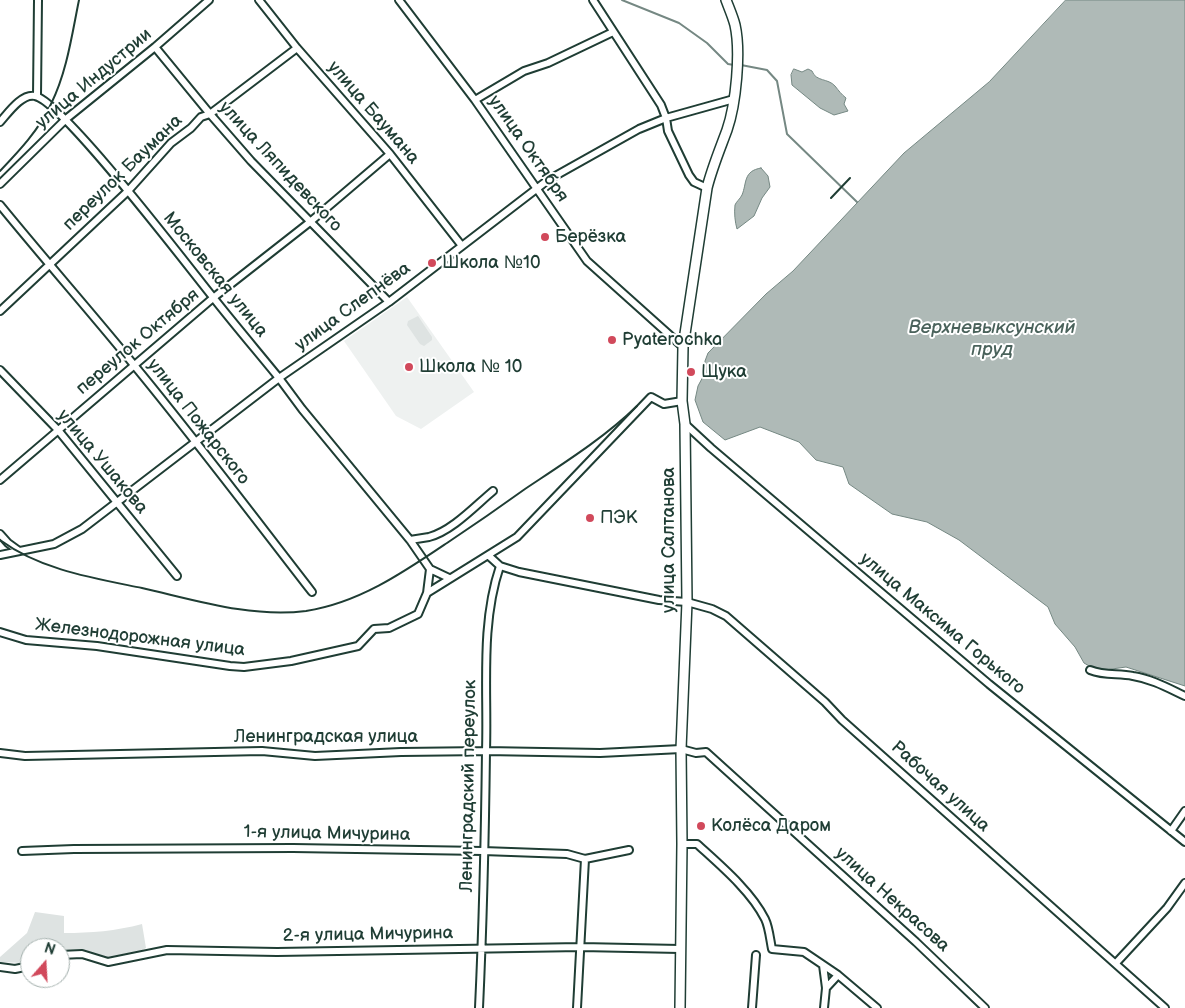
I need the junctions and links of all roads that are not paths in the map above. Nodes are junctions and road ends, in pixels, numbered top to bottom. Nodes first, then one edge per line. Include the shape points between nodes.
1 (38, 0) edge
2 (209, 0) edge
3 (259, 0) edge
4 (400, 0) edge
5 (593, 0) edge
6 (726, 0) edge
7 (613, 32) junction
8 (155, 48) junction
9 (297, 48) junction
10 (37, 96) junction
11 (734, 99) junction
12 (475, 100) junction
13 (210, 114) junction
14 (666, 118) junction
15 (66, 120) junction
16 (0, 122) edge
17 (390, 154) junction
18 (0, 184) edge
19 (537, 188) junction
20 (707, 188) junction
21 (128, 191) junction
22 (0, 205) edge
23 (310, 222) junction
24 (462, 246) junction
25 (49, 265) junction
26 (213, 298) junction
27 (389, 302) junction
28 (0, 311) edge
29 (683, 347) junction
30 (134, 364) junction
31 (0, 370) edge
32 (279, 378) junction
33 (682, 401) junction
34 (685, 424) junction
35 (58, 430) junction
36 (196, 442) junction
37 (0, 480) edge
38 (493, 491) dead end
39 (117, 502) junction
40 (0, 534) edge
41 (410, 540) junction
42 (19, 551) junction
43 (0, 555) edge
44 (489, 556) junction
45 (500, 566) junction
46 (430, 569) junction
47 (178, 576) dead end
48 (449, 578) junction
49 (312, 592) dead end
50 (427, 593) junction
51 (687, 602) junction
52 (0, 632) edge
53 (1090, 670) dead end
54 (1185, 696) edge
55 (681, 749) junction
56 (486, 751) junction
57 (0, 753) edge
58 (1185, 811) edge
59 (1171, 831) junction
60 (1185, 842) edge
61 (682, 844) junction
62 (629, 850) dead end
63 (22, 851) dead end
64 (483, 851) junction
65 (585, 859) junction
66 (1185, 883) edge
67 (581, 947) junction
68 (480, 948) junction
69 (680, 949) junction
70 (70, 955) edge
71 (756, 955) dead end
72 (1116, 963) junction
73 (823, 965) junction
74 (0, 967) edge
75 (20, 968) edge
76 (838, 975) junction
77 (826, 988) junction
78 (478, 1008) edge
79 (577, 1008) edge
80 (680, 1008) edge
81 (752, 1008) edge
82 (824, 1008) edge
83 (877, 1008) edge
84 (985, 1008) edge
85 (1166, 1008) edge

1 - 10 street
2 - 8 street, улица Индустрии
3 - 9 street, улица Баумана
4 - 12 street, улица Октября
5 - 7 street
6 - 11 main road, улица Салтанова via 735,24
7 - 12 street via 548,64 524,71
7 - 14 street via 652,90
8 - 13 street, улица Ляпидевского
8 - 15 street, улица Индустрии
9 - 13 street, переулок Баумана
9 - 17 street, улица Баумана
10 - 15 street, Московская улица
10 - 16 street via 29,95
11 - 14 street, улица Слепнёва
11 - 20 main road, улица Салтанова
12 - 19 street, улица Октября
13 - 21 street, переулок Баумана via 201,117 171,143
13 - 23 street, улица Ляпидевского
14 - 19 street, улица Слепнёва via 610,144
14 - 20 street via 668,131 689,175 694,182
15 - 18 street, улица Индустрии
15 - 21 street, Московская улица
17 - 23 street, переулок Октября
17 - 24 street, улица Баумана
19 - 24 street, улица Слепнёва
19 - 29 street, улица Октября via 587,261
20 - 29 main road, улица Салтанова
21 - 25 street, переулок Баумана
21 - 26 street, Московская улица
22 - 25 street, улица Пожарского
23 - 26 street, переулок Октября
23 - 27 street, улица Ляпидевского
24 - 27 street, улица Слепнёва
25 - 28 street, переулок Баумана
25 - 30 street, улица Пожарского
26 - 30 street, переулок Октября
26 - 32 street, Московская улица
27 - 32 street, улица Слепнёва
29 - 33 main road, улица Салтанова
30 - 35 street, переулок Октября
30 - 36 street, улица Пожарского
31 - 35 street, улица Ушакова
32 - 36 street, улица Слепнёва
32 - 41 street, Московская улица
33 - 34 main road, улица Салтанова
33 - 44 street, Железнодорожная улица via 664,404 651,397 517,537
34 - 51 main road, улица Салтанова
34 - 59 street, улица Максима Горького via 989,684
35 - 37 street, переулок Октября
35 - 39 street, улица Ушакова
36 - 39 street, улица Слепнёва
36 - 49 street, улица Пожарского
38 - 41 street via 450,526 430,537
39 - 42 street, улица Слепнёва via 67,538 44,547
39 - 47 street, улица Ушакова
40 - 42 street
41 - 46 street, Московская улица
42 - 43 street, улица Слепнёва
44 - 45 street
44 - 48 street, Железнодорожная улица
45 - 51 street, Рабочая улица via 659,600
45 - 56 street, Ленинградский переулок via 493,586 487,637
46 - 48 street
46 - 50 street
48 - 50 street, Железнодорожная улица
50 - 52 street, Железнодорожная улица via 418,614 389,628 374,630 358,646 291,661 244,667 97,646 26,640
51 - 55 main road, улица Салтанова
51 - 72 street, Рабочая улица via 726,616
53 - 54 street via 1149,680
55 - 56 street, Ленинградская улица
55 - 61 main road, улица Салтанова
55 - 84 street, улица Некрасова via 706,752
56 - 57 street, Ленинградская улица via 314,756 262,751 25,756
56 - 64 street, Ленинградский переулок
58 - 59 street
59 - 60 street, улица Максима Горького
61 - 69 main road, улица Салтанова
61 - 73 street via 697,844 753,900 766,920 772,949 804,952
62 - 65 street, 1-я улица Мичурина
63 - 64 street, 1-я улица Мичурина via 293,848
64 - 65 street, 1-я улица Мичурина via 567,854
64 - 68 street, Ленинградский переулок
65 - 67 street
66 - 72 street via 1167,908
67 - 68 street, 2-я улица Мичурина
67 - 69 street, 2-я улица Мичурина
67 - 79 street
68 - 70 street, 2-я улица Мичурина via 277,952 167,950 108,962 82,954
68 - 78 street, Ленинградский переулок
69 - 80 main road, улица Салтанова
71 - 81 street
72 - 85 street, Рабочая улица
73 - 76 street
73 - 77 street
74 - 75 street
76 - 77 street
76 - 83 street
77 - 82 street

